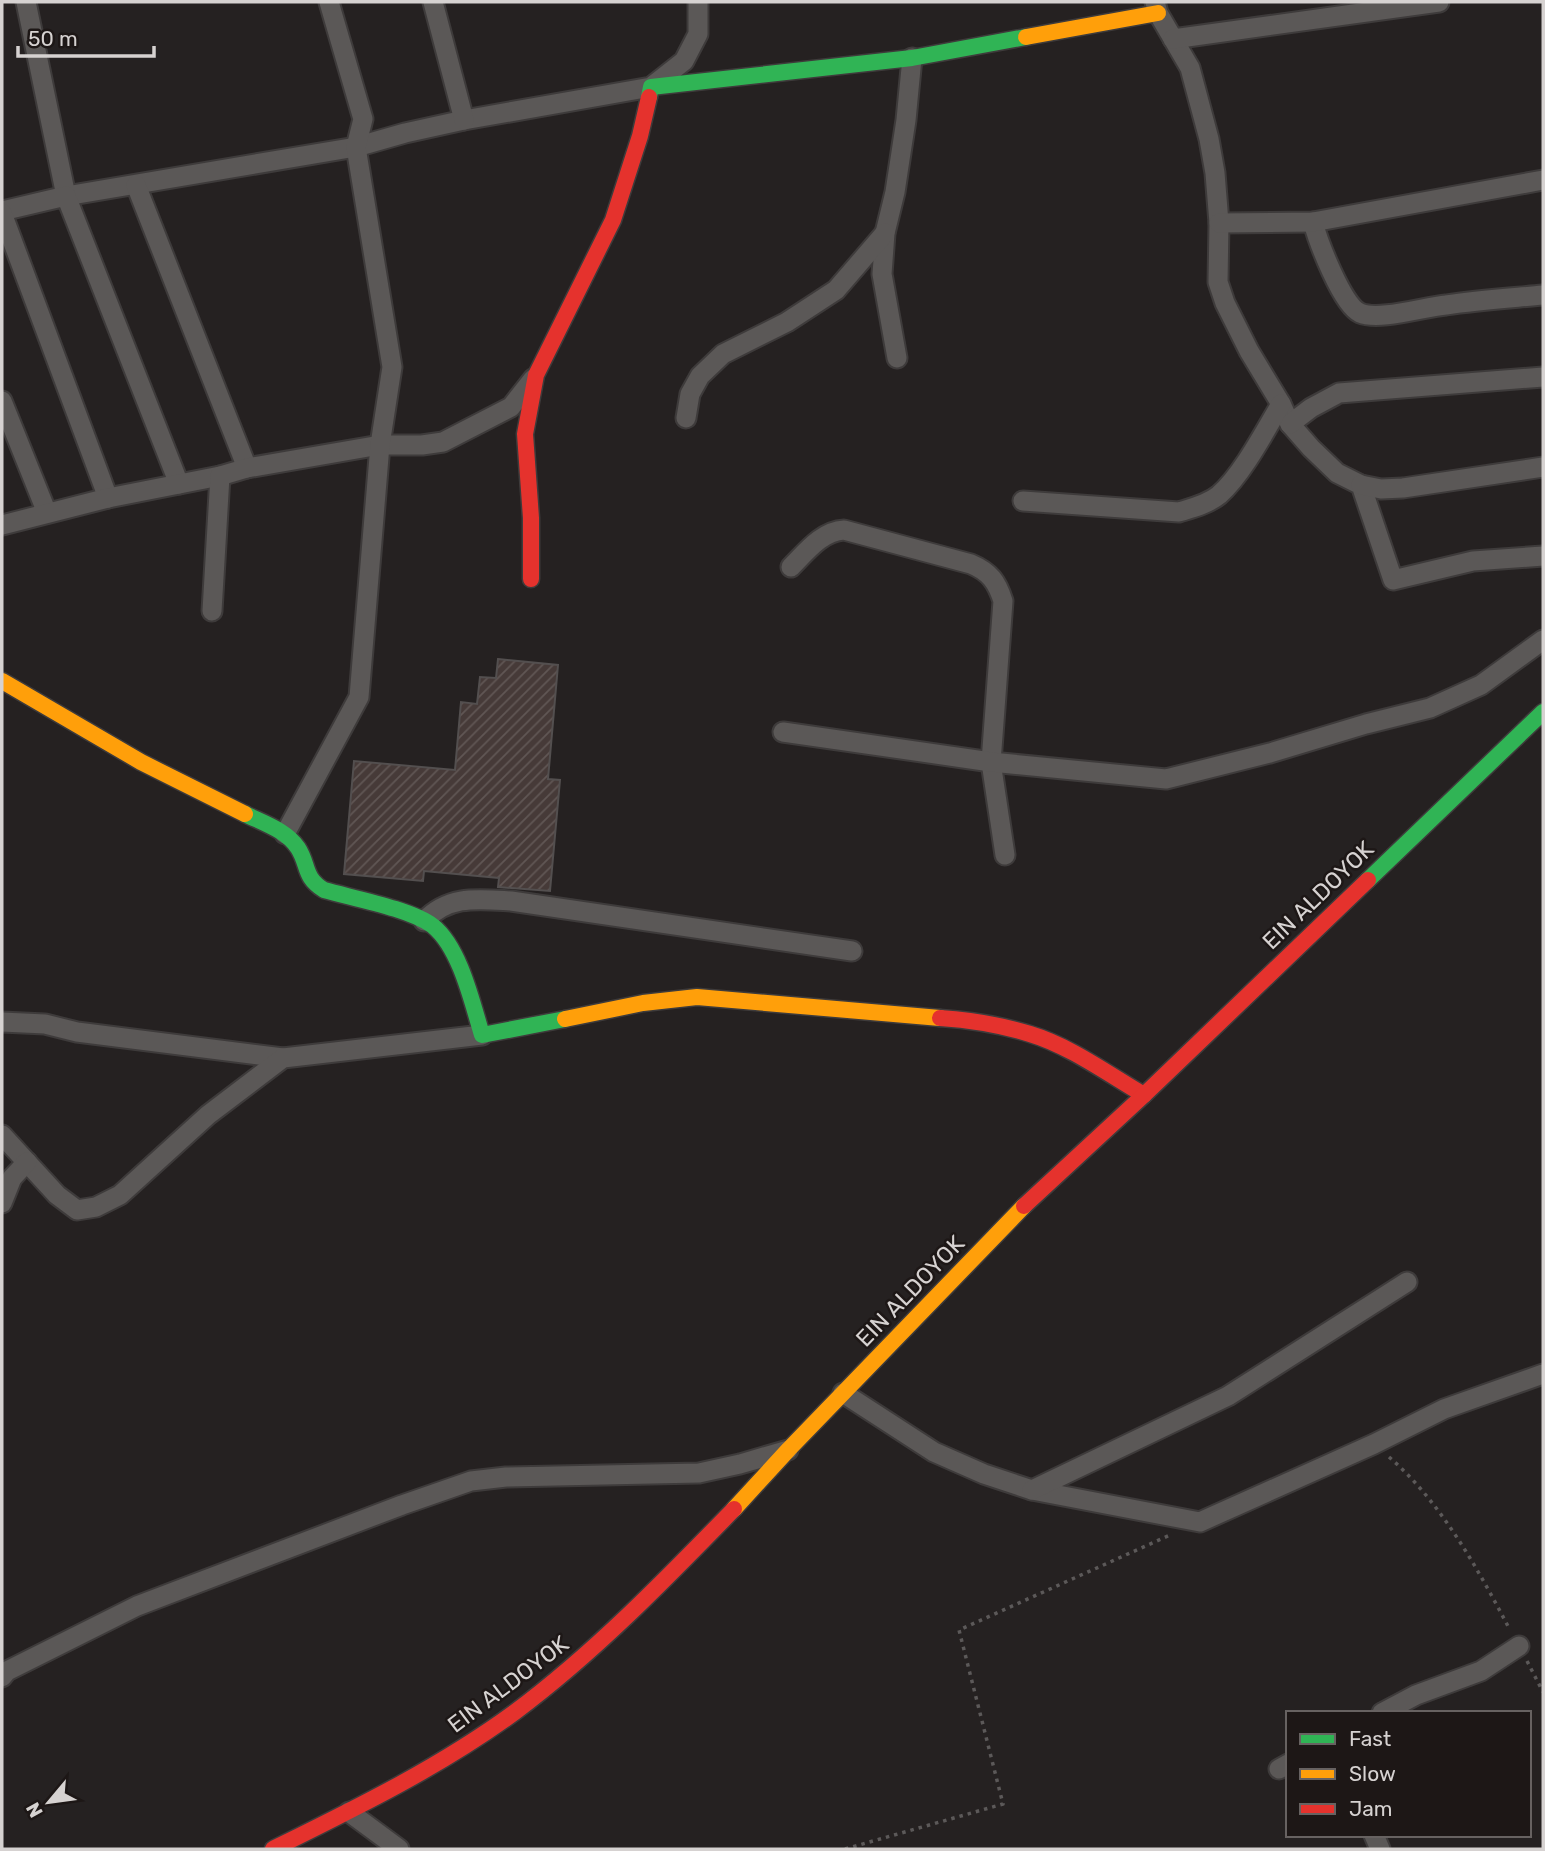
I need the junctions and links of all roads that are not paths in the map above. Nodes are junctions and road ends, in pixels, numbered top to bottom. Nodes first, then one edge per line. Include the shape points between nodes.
1 (26, 2) edge
2 (329, 2) edge
3 (433, 2) edge
4 (698, 2) edge
5 (1439, 2) edge
6 (1157, 8) edge
7 (1173, 39) junction
8 (912, 58) junction
9 (651, 87) junction
10 (464, 120) junction
11 (356, 147) junction
12 (1543, 180) edge
13 (136, 186) junction
14 (66, 196) junction
15 (2, 212) edge
16 (1313, 222) junction
17 (1219, 223) junction
18 (885, 233) junction
19 (1543, 295) edge
20 (897, 358) dead end
21 (536, 375) junction
22 (1543, 377) edge
23 (2, 401) edge
24 (1281, 404) junction
25 (686, 418) dead end
26 (1290, 424) junction
27 (380, 445) junction
28 (1543, 467) edge
29 (247, 468) junction
30 (220, 476) junction
31 (179, 484) junction
32 (1361, 485) junction
33 (108, 498) junction
34 (1023, 501) dead end
35 (47, 513) junction
36 (2, 525) edge
37 (1543, 556) edge
38 (791, 567) dead end
39 (531, 579) dead end
40 (212, 611) dead end
41 (1543, 640) edge
42 (2, 681) edge
43 (1543, 712) edge
44 (783, 732) dead end
45 (990, 762) junction
46 (285, 834) junction
47 (1005, 855) dead end
48 (424, 921) junction
49 (852, 951) dead end
50 (2, 1021) edge
51 (482, 1035) junction
52 (283, 1058) junction
53 (1144, 1094) junction
54 (2, 1135) edge
55 (27, 1162) junction
56 (2, 1203) edge
57 (1407, 1282) dead end
58 (1543, 1374) edge
59 (843, 1393) junction
60 (789, 1449) junction
61 (1032, 1490) junction
62 (1519, 1646) road end
63 (2, 1676) edge
64 (1386, 1711) edge
65 (349, 1812) junction
66 (273, 1849) edge
67 (399, 1849) edge

1 - 14 street
2 - 11 street via 363,119
3 - 10 street
4 - 9 street via 698,34 684,61
5 - 7 street
6 - 7 street
6 - 8 street
7 - 17 street via 1189,68 1203,114
8 - 9 street
8 - 18 street
9 - 10 street
9 - 21 street via 613,220
10 - 11 street
11 - 13 street
11 - 27 street via 392,368
12 - 16 street
13 - 14 street
13 - 29 street
14 - 15 street
14 - 31 street
15 - 33 street
16 - 17 street
16 - 19 street via 1318,243 1348,303 1358,312 1409,312
17 - 24 street via 1217,282 1248,351
18 - 20 street via 882,274
18 - 25 street via 836,289 787,322 723,354 700,376 690,394
21 - 27 street via 511,407 443,442
21 - 39 street via 526,434
22 - 26 street via 1339,393
23 - 35 street
24 - 26 street
24 - 34 street via 1231,481 1218,496 1200,506 1179,512
26 - 32 street via 1337,473
27 - 29 street
27 - 46 street via 359,697
28 - 32 street via 1403,488
29 - 30 street
30 - 31 street
30 - 40 street
31 - 33 street
32 - 37 street via 1393,580 1473,561
33 - 35 street
35 - 36 street
38 - 45 street via 824,535 844,530 971,564 993,578 1003,601
41 - 45 street via 1481,685 1430,708 1176,777 1147,779
42 - 46 street via 141,762
43 - 53 street, EIN ALDOYOK
44 - 45 street
45 - 47 street
46 - 48 street via 300,850 310,883
48 - 49 street via 435,909 455,901 511,901
48 - 51 street via 433,925 456,958
50 - 52 street
51 - 52 street
51 - 53 street via 697,997 967,1020 1031,1034
52 - 55 street via 208,1115 120,1195 96,1207 77,1210
53 - 59 street, EIN ALDOYOK via 1038,1192
54 - 55 street
55 - 56 street via 12,1178
57 - 61 street via 1228,1396
58 - 61 street via 1444,1409 1200,1522
59 - 60 street, EIN ALDOYOK
59 - 61 street via 934,1452
60 - 63 street via 699,1473 471,1481 137,1606
60 - 65 street, EIN ALDOYOK via 761,1483 593,1647 494,1727
62 - 64 street via 1481,1671
65 - 66 street, EIN ALDOYOK
65 - 67 street

